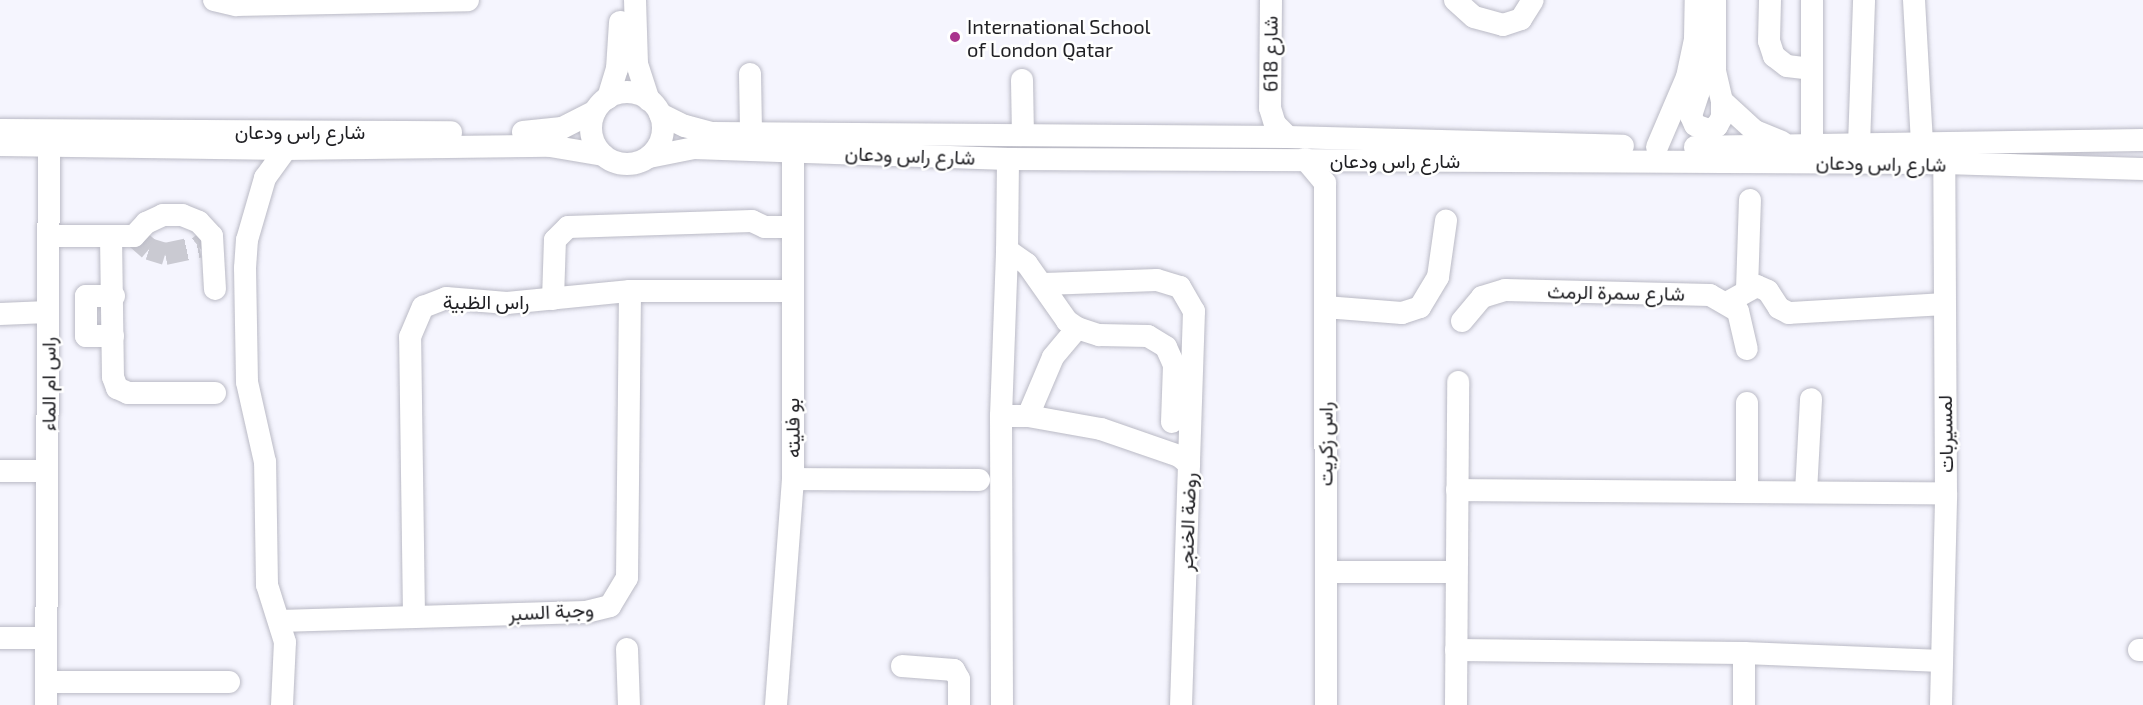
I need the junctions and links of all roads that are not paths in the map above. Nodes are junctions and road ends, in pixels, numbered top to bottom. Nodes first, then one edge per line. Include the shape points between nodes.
1 (214, 0) edge
2 (468, 0) edge
3 (620, 0) edge
4 (635, 0) edge
5 (1270, 0) edge
6 (1455, 0) edge
7 (1533, 0) edge
8 (1696, 0) edge
9 (1715, 0) edge
10 (1770, 0) edge
11 (1812, 0) edge
12 (1864, 0) edge
13 (1914, 0) edge
14 (1696, 28) junction
15 (1811, 69) junction
16 (750, 74) dead end
17 (1022, 80) dead end
18 (1722, 101) junction
19 (601, 104) junction
20 (655, 107) junction
21 (1270, 108) junction
22 (0, 130) edge
23 (751, 133) junction
24 (1023, 135) junction
25 (1252, 136) junction
26 (1288, 137) junction
27 (49, 138) junction
28 (2143, 140) edge
29 (1922, 144) junction
30 (0, 145) edge
31 (1803, 145) junction
32 (1859, 145) junction
33 (245, 147) junction
34 (1657, 147) junction
35 (286, 149) junction
36 (793, 151) junction
37 (603, 155) junction
38 (649, 157) junction
39 (1008, 159) junction
40 (1305, 159) junction
41 (1342, 159) junction
42 (1944, 163) junction
43 (2143, 169) edge
44 (265, 178) junction
45 (1325, 183) junction
46 (1750, 200) dead end
47 (791, 220) junction
48 (1446, 221) dead end
49 (48, 236) junction
50 (111, 236) junction
51 (1008, 250) junction
52 (1044, 284) junction
53 (215, 289) dead end
54 (1747, 289) junction
55 (630, 291) junction
56 (791, 291) junction
57 (553, 299) junction
58 (1728, 302) junction
59 (1942, 304) junction
60 (1324, 307) junction
61 (48, 312) junction
62 (0, 314) edge
63 (1462, 321) dead end
64 (1077, 328) junction
65 (1747, 349) dead end
66 (1458, 382) dead end
67 (215, 393) dead end
68 (1811, 399) dead end
69 (1747, 403) dead end
70 (1001, 416) junction
71 (1028, 416) junction
72 (1172, 422) dead end
73 (1189, 464) junction
74 (0, 471) edge
75 (47, 471) junction
76 (793, 479) junction
77 (979, 480) dead end
78 (1457, 490) junction
79 (1747, 492) junction
80 (1806, 492) junction
81 (1946, 493) junction
82 (1326, 572) junction
83 (1456, 572) junction
84 (414, 616) junction
85 (279, 621) junction
86 (0, 638) edge
87 (46, 638) junction
88 (627, 650) dead end
89 (1456, 650) junction
90 (1744, 653) junction
91 (1942, 661) junction
92 (902, 666) dead end
93 (46, 682) junction
94 (229, 682) dead end
95 (46, 705) edge
96 (282, 705) edge
97 (629, 705) edge
98 (776, 705) edge
99 (958, 705) edge
100 (1002, 705) edge
101 (1181, 705) edge
102 (1326, 705) edge
103 (1456, 705) edge
104 (1744, 705) edge
105 (1941, 705) edge

1 - 2 street via 236,5
3 - 19 street via 620,54
4 - 20 street via 637,64
5 - 21 street, شارع 618
6 - 7 street via 1474,17 1503,25 1521,19
8 - 14 street
9 - 18 street via 1715,70
10 - 15 street via 1769,41 1774,56 1786,66
11 - 15 street
12 - 32 street
13 - 29 street
14 - 18 street via 1699,91 1691,116 1695,125 1708,130 1718,126
14 - 34 street via 1687,77
15 - 31 street
16 - 23 street
17 - 24 street
18 - 31 street via 1755,131
19 - 20 street via 624,92
19 - 27 street, شارع راس ودعان via 562,128 537,132
19 - 37 street via 592,134
20 - 23 street, شارع راس ودعان via 698,130
20 - 38 street via 662,137
21 - 25 street, شارع 618 via 1263,126
21 - 26 street, شارع 618 via 1275,124
22 - 27 street, شارع راس ودعان
23 - 24 street, شارع راس ودعان
24 - 25 street, شارع راس ودعان
25 - 26 street, شارع راس ودعان
26 - 34 street, شارع راس ودعان
27 - 30 street, شارع راس ودعان
27 - 33 street, شارع راس ودعان
27 - 49 street, راس ام الماء
28 - 29 street, شارع راس ودعان
29 - 32 street, شارع راس ودعان
31 - 32 street, شارع راس ودعان
31 - 34 street, شارع راس ودعان
33 - 35 street, شارع راس ودعان
33 - 44 street, شارع راس ودعان via 258,160
35 - 37 street, شارع راس ودعان via 550,146
35 - 44 street, شارع راس ودعان
36 - 38 street, شارع راس ودعان via 694,148
36 - 39 street, شارع راس ودعان
36 - 47 street, بو فليته
37 - 38 street via 630,164
39 - 40 street, شارع راس ودعان
39 - 51 street
40 - 41 street, شارع راس ودعان
40 - 45 street
41 - 42 street, شارع راس ودعان
41 - 45 street
42 - 43 street, شارع راس ودعان
42 - 59 street, لمسيربات
44 - 85 street, شارع راس ودعان via 246,248 245,364 254,424 265,462 267,585
45 - 60 street, راس زكريت
46 - 54 street
47 - 56 street, بو فليته
47 - 57 street via 765,227 752,221 568,227 555,240
48 - 60 street via 1438,277 1420,307 1402,313
49 - 50 street
49 - 61 street, راس ام الماء
50 - 53 street via 134,236 146,223 163,215 182,215 199,222 212,236
50 - 67 street via 114,296 86,296 86,336 113,336 113,376 117,388 128,393
51 - 52 street
51 - 70 street
52 - 64 street via 1067,321
52 - 73 street via 1157,280 1180,287 1194,311
54 - 58 street
54 - 59 street via 1763,287 1779,308 1789,313
55 - 56 street, راس الظبية
55 - 57 street, راس الظبية
55 - 84 street, وجبة السبر via 627,578 618,598 610,606 586,612
56 - 76 street, بو فليته
57 - 84 street, راس الظبية via 507,303 446,298 429,301 417,314 410,337
58 - 63 street, شارع سمرة الرمث via 1710,295 1505,290 1482,297
58 - 65 street via 1743,321
59 - 81 street, لمسيربات
60 - 82 street, راس زكريت
61 - 62 street
61 - 75 street, راس ام الماء
64 - 71 street via 1053,357
64 - 72 street via 1099,335 1148,336 1166,346 1174,365
66 - 78 street
68 - 80 street
69 - 79 street
70 - 71 street, روضة الخنجر
70 - 100 street
71 - 73 street, روضة الخنجر via 1101,429 1179,456
73 - 101 street, روضة الخنجر
74 - 75 street
75 - 87 street, راس ام الماء
76 - 77 street
76 - 98 street, بو فليته
78 - 79 street
78 - 83 street
79 - 80 street
80 - 81 street
81 - 91 street, لمسيربات
82 - 83 street
82 - 102 street, راس زكريت
83 - 89 street
84 - 85 street, وجبة السبر
85 - 96 street, شارع راس ودعان via 285,642
86 - 87 street
87 - 93 street, راس ام الماء
88 - 97 street
89 - 90 street
89 - 103 street
90 - 91 street
90 - 104 street
91 - 105 street, لمسيربات
92 - 99 street via 954,670 959,679
93 - 94 street
93 - 95 street, راس ام الماء

